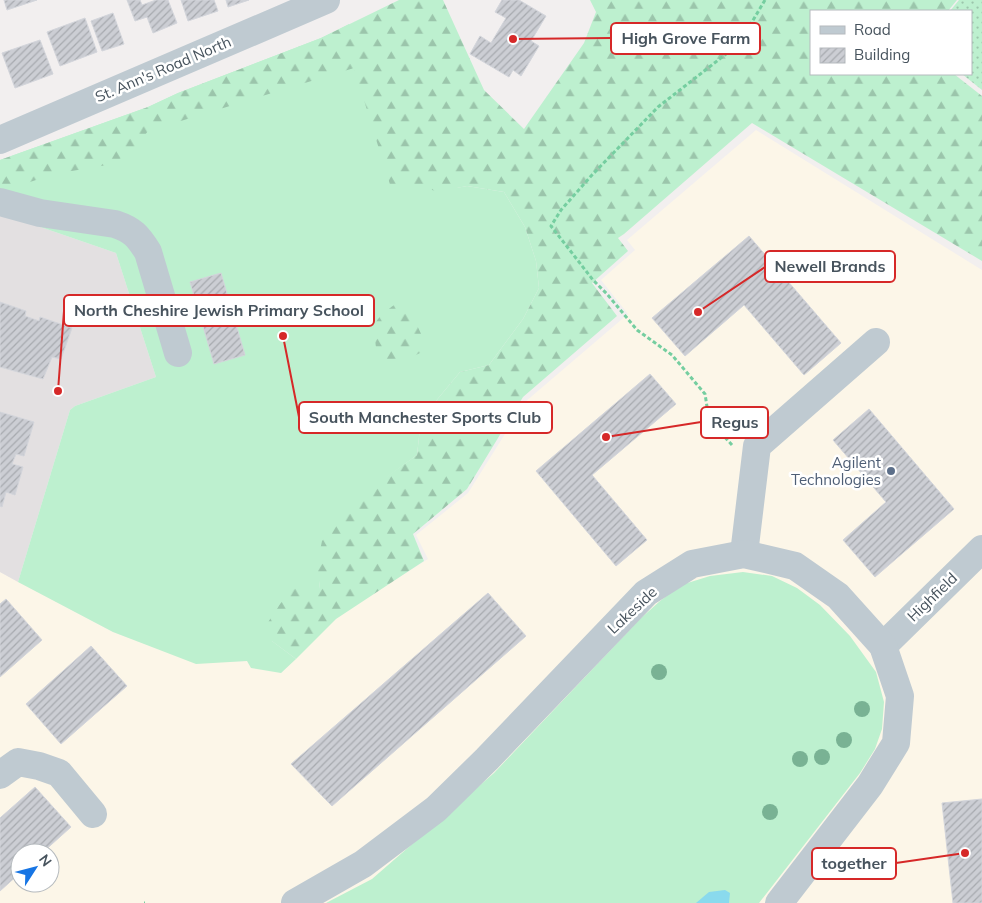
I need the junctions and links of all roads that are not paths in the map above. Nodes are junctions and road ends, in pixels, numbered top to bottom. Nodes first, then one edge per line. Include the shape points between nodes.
1 (326, 0) edge
2 (297, 6) edge
3 (0, 140) edge
4 (0, 202) edge
5 (876, 342) dead end
6 (178, 353) dead end
7 (982, 549) edge
8 (744, 554) junction
9 (883, 646) junction
10 (0, 775) edge
11 (93, 814) dead end
12 (788, 901) edge
13 (295, 903) edge

1 - 2 street, St. Ann's Road North
2 - 3 street, St. Ann's Road North
4 - 6 street via 40,213 115,224 133,232 148,252
5 - 8 street via 757,446
7 - 9 street, Highfield
8 - 9 street, Lakeside via 796,566 838,596
8 - 13 street, Lakeside via 692,564 646,593 436,809 363,864
9 - 12 street, Lakeside via 900,696 896,743
10 - 11 street via 18,762 59,773

